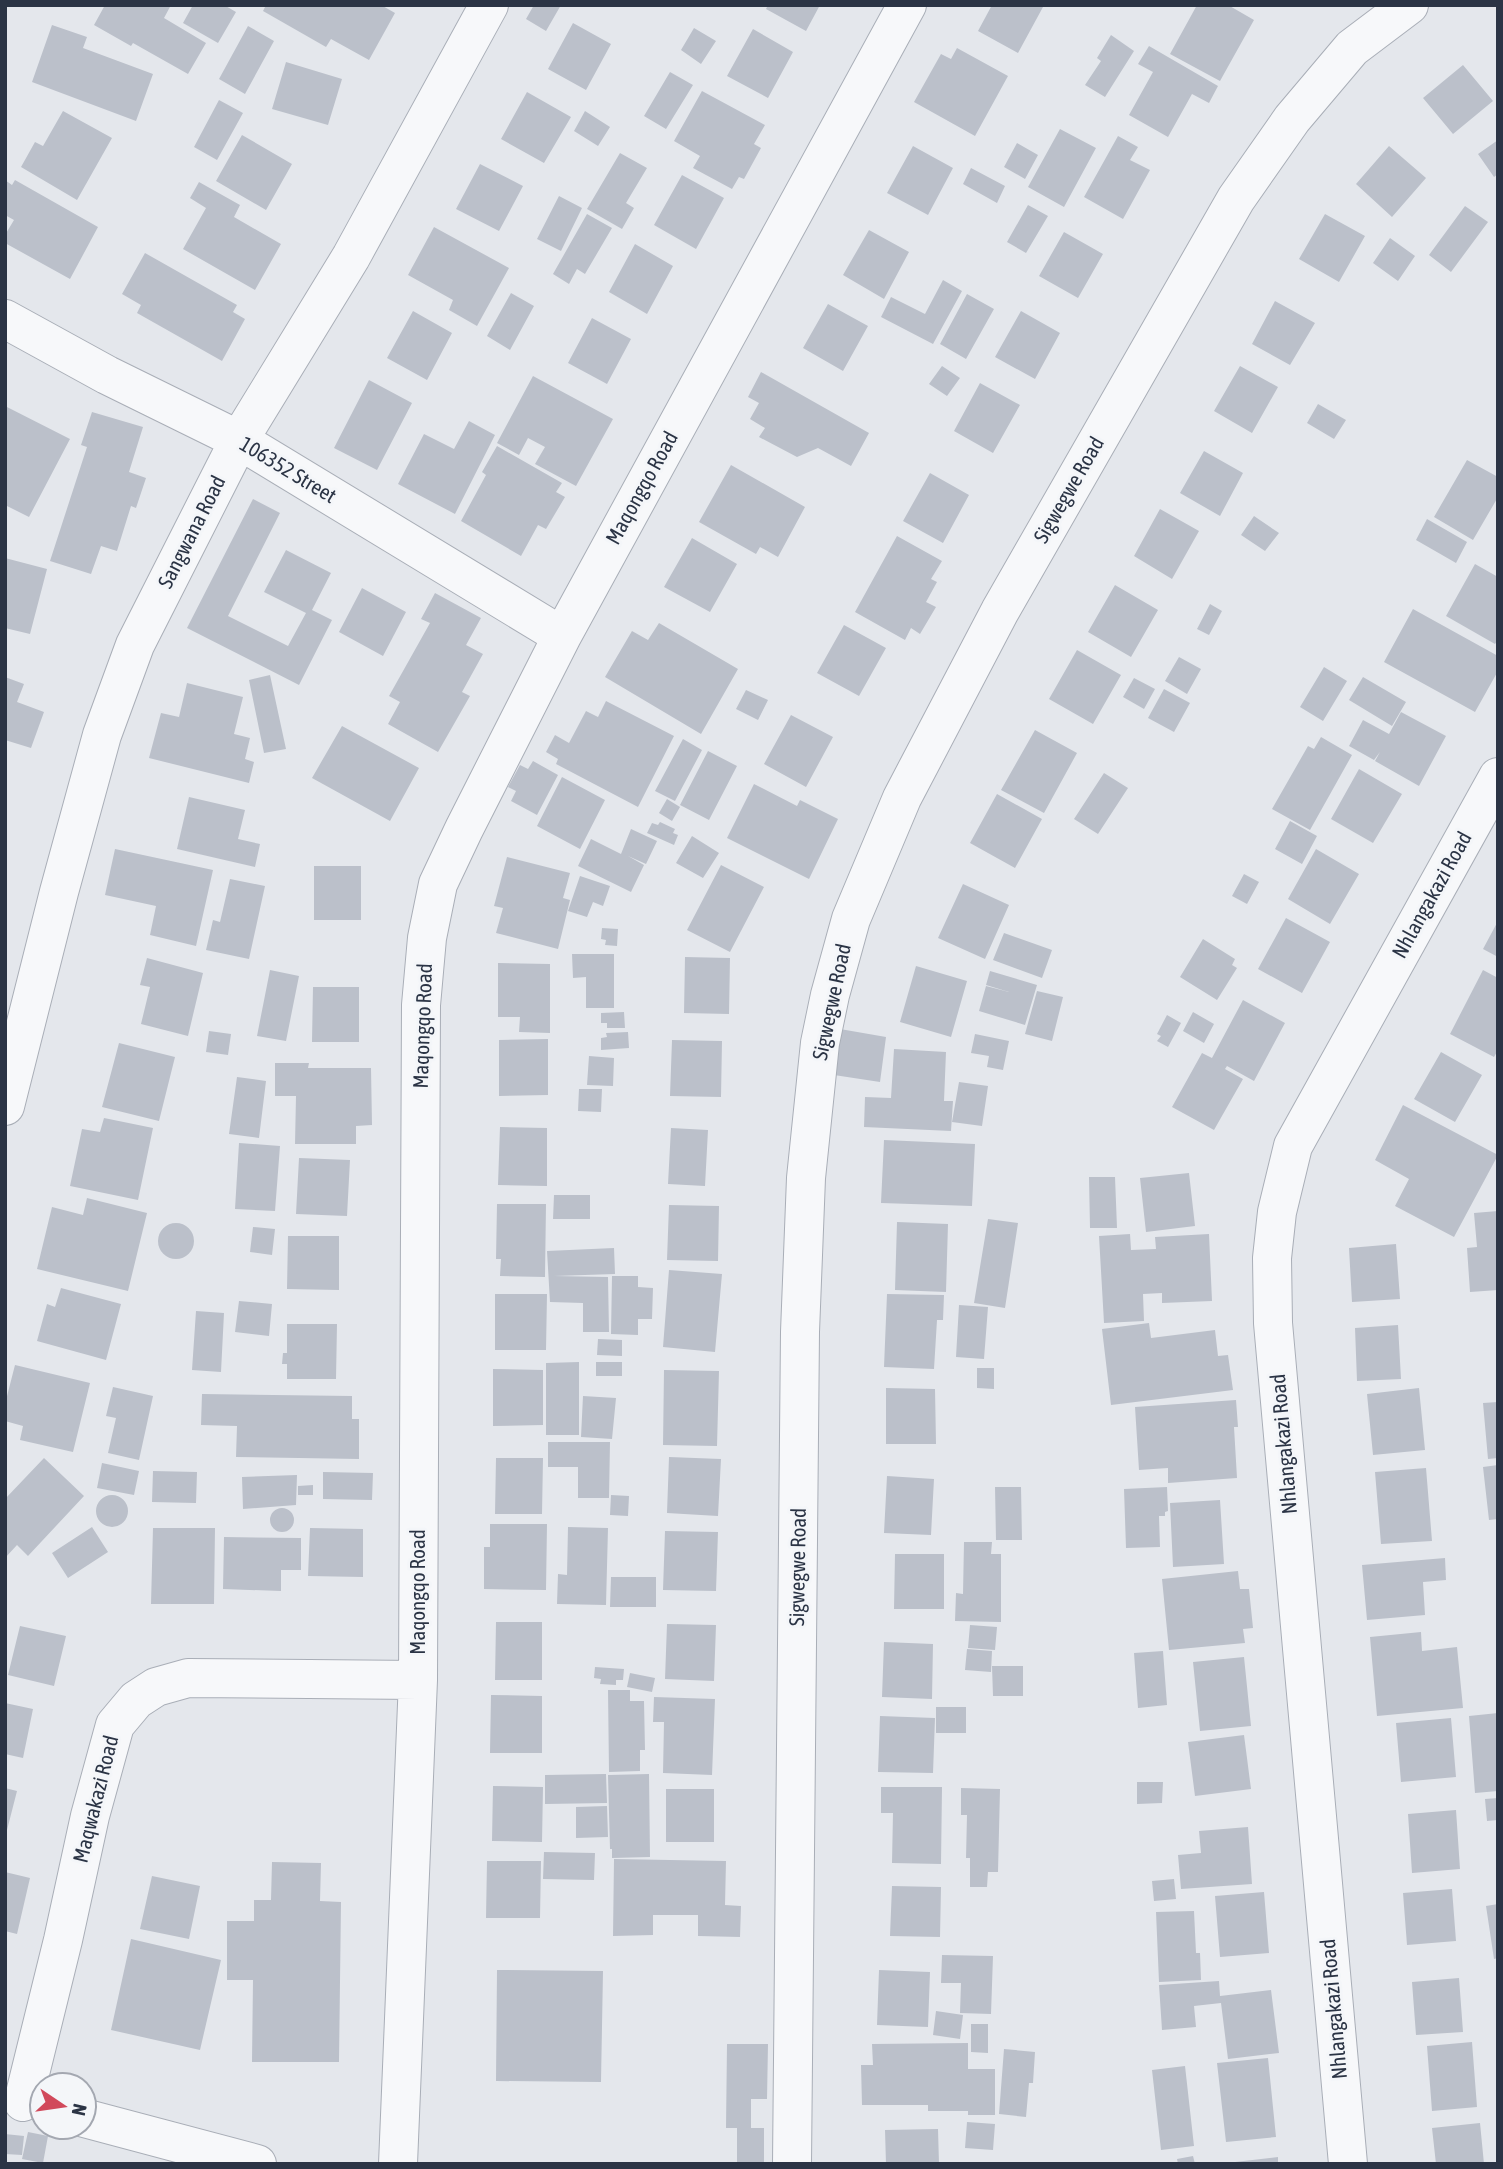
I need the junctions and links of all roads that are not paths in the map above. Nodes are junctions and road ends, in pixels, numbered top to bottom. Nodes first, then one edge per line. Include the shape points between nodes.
1 (489, 5) edge
2 (907, 5) edge
3 (1409, 5) edge
4 (5, 319) edge
5 (239, 440) junction
6 (562, 636) junction
7 (1498, 777) edge
8 (5, 1106) edge
9 (418, 1680) junction
10 (23, 2103) edge
11 (98, 2123) edge
12 (257, 2164) edge
13 (398, 2164) edge
14 (792, 2164) edge
15 (1348, 2164) edge

1 - 5 street, Sangwana Road via 351,257
2 - 6 street, Maqongqo Road
3 - 14 street, Sigwegwe Road via 1352,48 1292,119 1236,199 1000,611 902,798 850,919 820,1044 806,1178 800,1332
4 - 5 street, 106352 Street
5 - 6 street, 106352 Street
5 - 8 street, Sangwana Road via 135,645 118,689
6 - 9 street, Maqongqo Road via 438,884 427,938 421,1005
7 - 15 street, Nhlangakazi Road via 1293,1146 1272,1258 1273,1323
9 - 10 street, Maqwakazi Road via 188,1678 156,1687 136,1700 115,1725
9 - 13 street, Maqongqo Road
11 - 12 street

